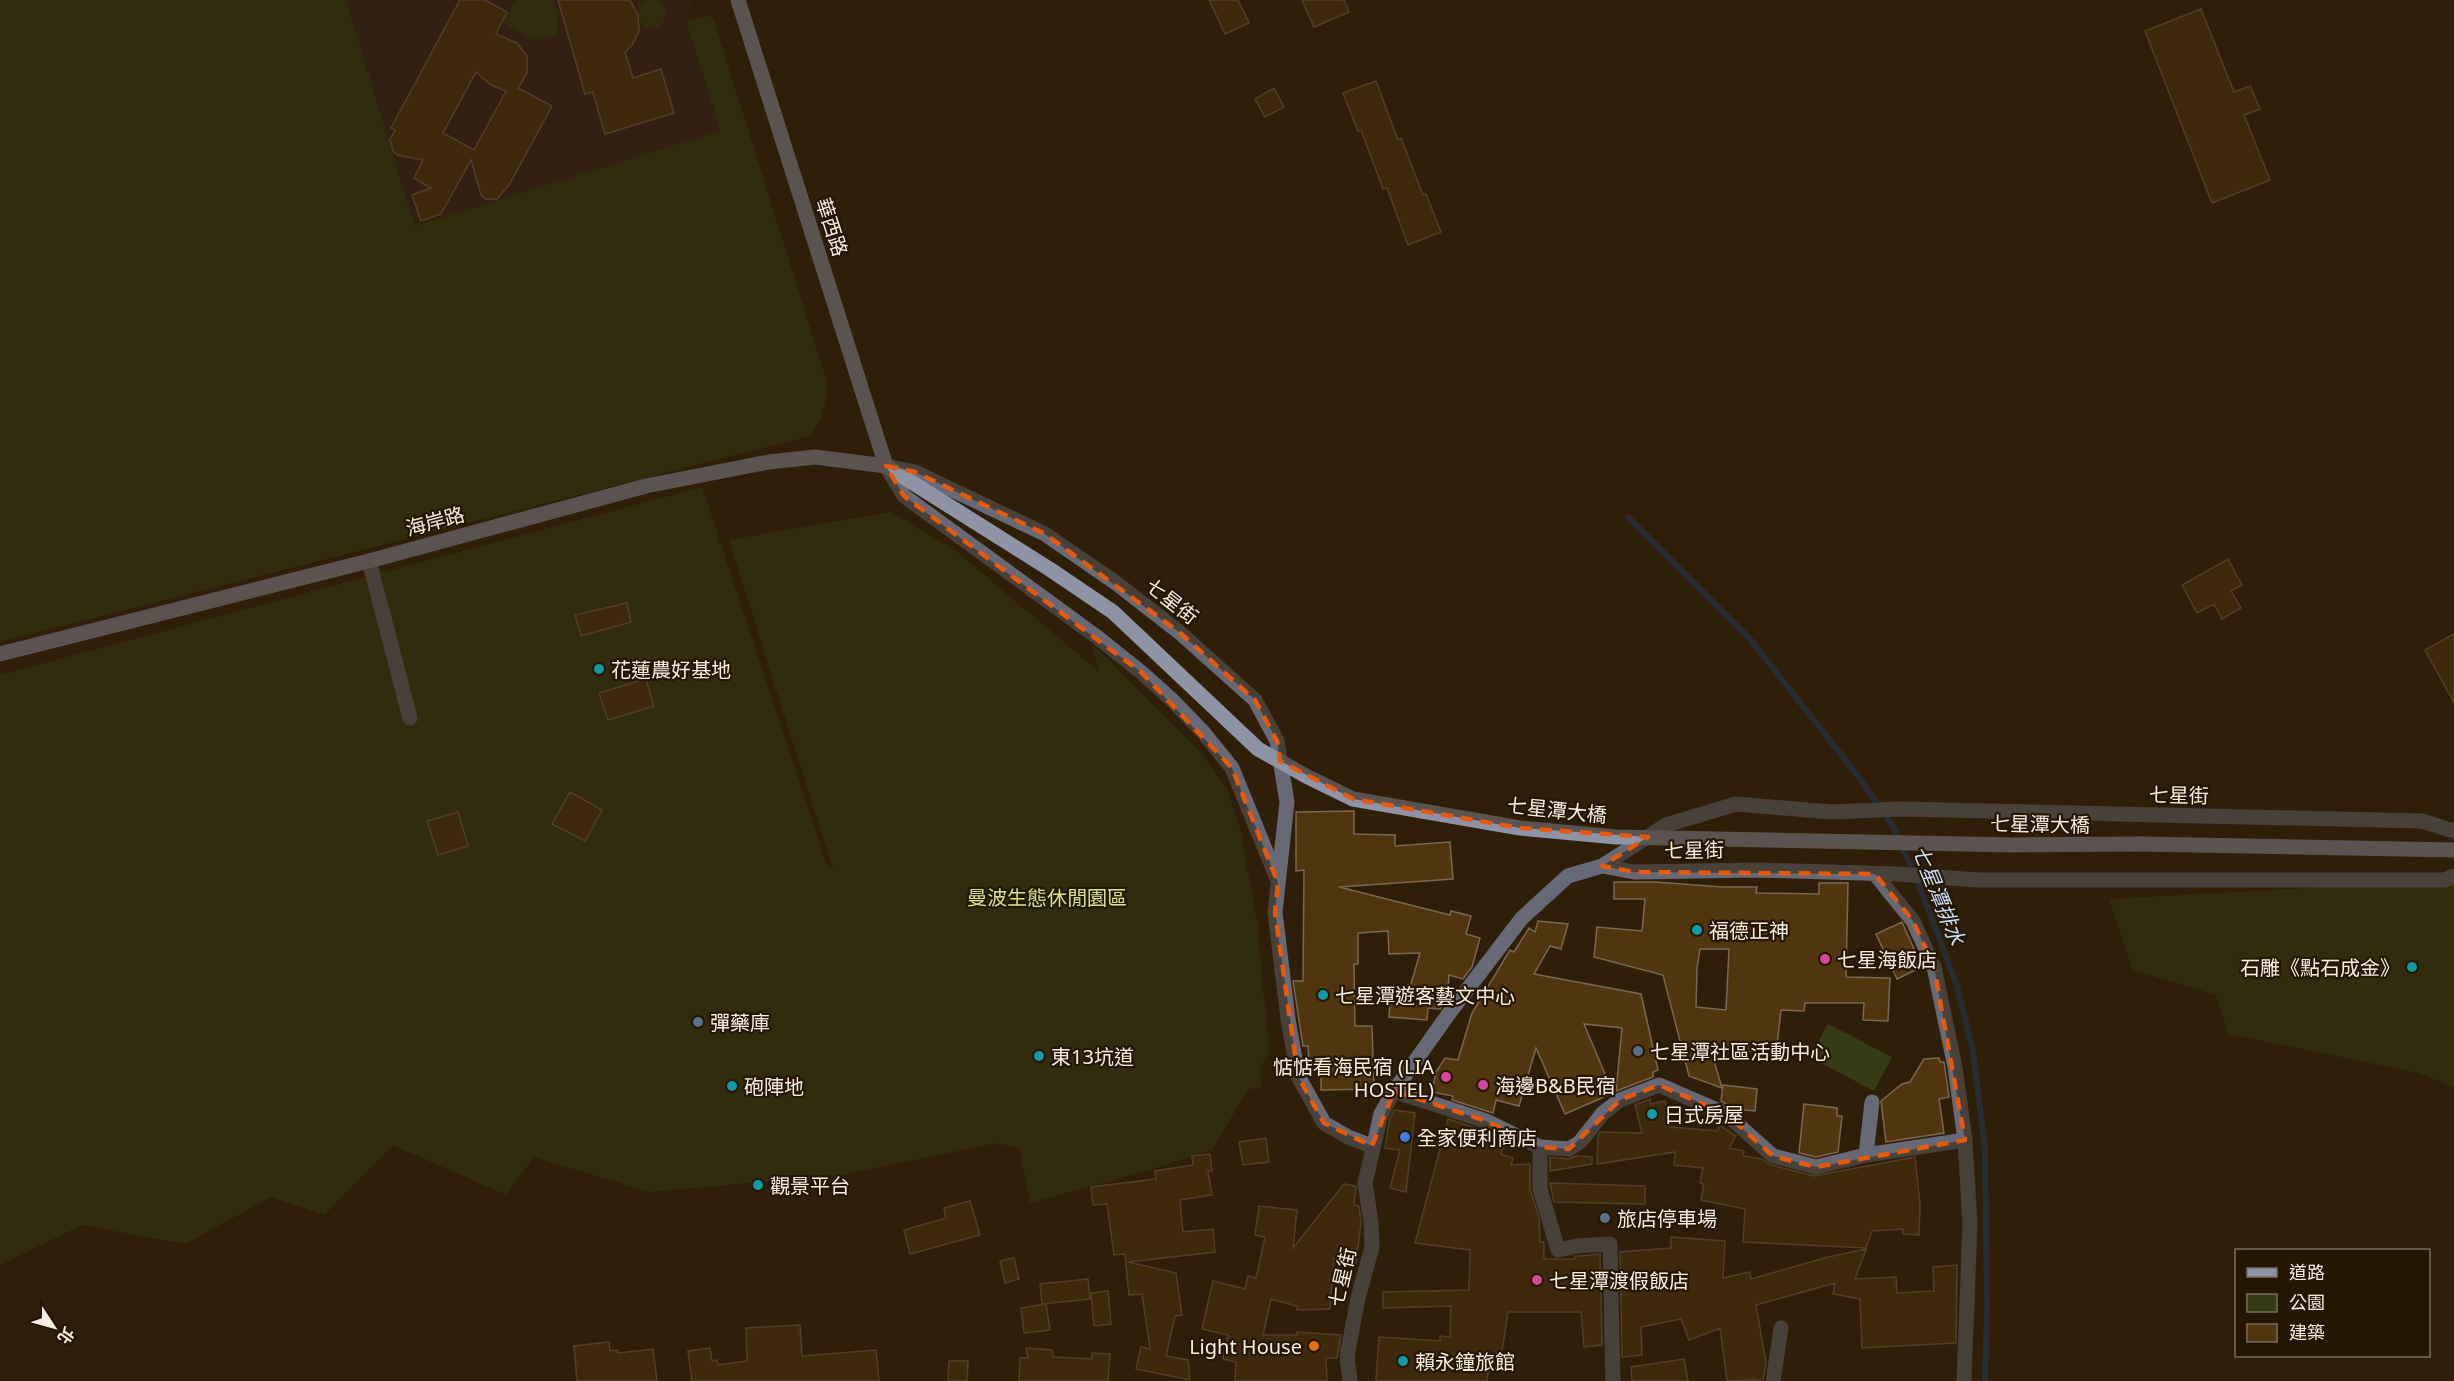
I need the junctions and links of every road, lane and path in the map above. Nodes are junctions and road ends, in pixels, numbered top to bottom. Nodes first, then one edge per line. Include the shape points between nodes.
1 (738, 0) edge
2 (886, 466) junction
3 (369, 561) junction
4 (0, 654) edge
5 (410, 718) dead end
6 (2454, 831) edge
7 (2454, 850) edge
8 (1602, 866) junction
9 (1875, 874) junction
10 (2454, 876) edge
11 (1278, 883) junction
12 (1394, 1091) junction
13 (1872, 1102) dead end
14 (1965, 1140) junction
15 (1372, 1146) junction
16 (1540, 1147) junction
17 (1866, 1155) junction
18 (1781, 1328) dead end
19 (1350, 1381) edge
20 (1613, 1381) edge
21 (1773, 1381) edge
22 (1964, 1381) edge

1 - 2 main road, 華西路
2 - 3 main road, 海岸路 via 815,458 770,462 645,486
2 - 7 main road, 七星潭大橋, bridge via 1113,612 1258,749 1353,799 1520,828 1616,837
2 - 11 street, 七星街 via 904,496 1142,672 1203,732 1232,768
2 - 11 street, 七星街 via 915,472 1045,534 1179,632 1255,700 1277,741 1287,802
3 - 4 main road, 海岸路
3 - 5 street
6 - 8 street, 七星街 via 2422,821 1901,809 1831,812 1736,804 1666,825
8 - 9 street, 七星街 via 1634,872 1757,870
8 - 12 street, 七星街 via 1568,876 1522,918
9 - 10 street, 七星街 via 1978,880 2444,880
9 - 14 street via 1913,921 1934,967
11 - 15 street, 七星街 via 1275,912 1298,1076 1324,1123
12 - 15 street, 七星街 via 1381,1114
12 - 16 street via 1486,1121
13 - 17 street
14 - 17 street
14 - 22 street via 1970,1224
15 - 19 street, 七星街 via 1365,1183 1372,1247 1347,1356
16 - 17 street via 1569,1149 1620,1100 1659,1085 1726,1114 1773,1156 1816,1167
16 - 20 street via 1540,1189 1558,1250 1610,1244
18 - 21 street

